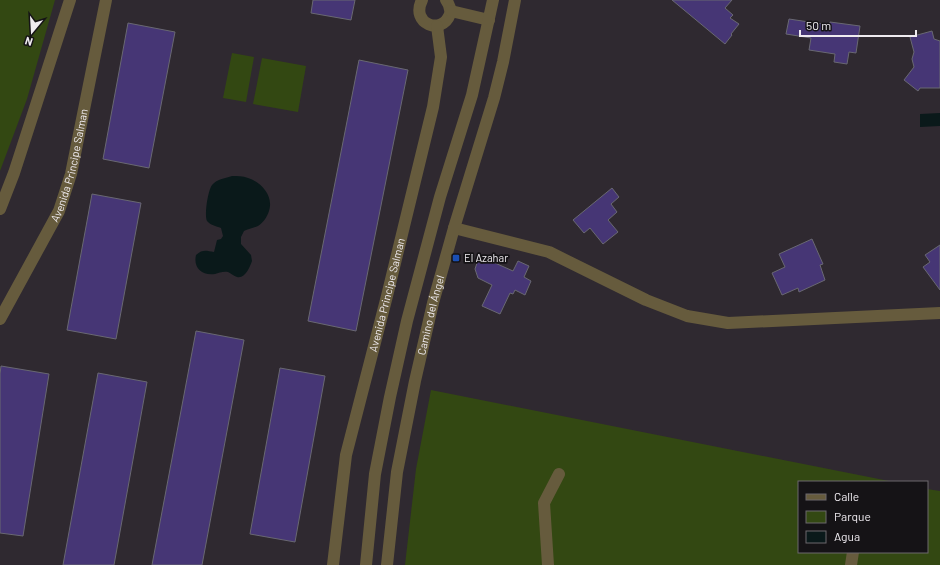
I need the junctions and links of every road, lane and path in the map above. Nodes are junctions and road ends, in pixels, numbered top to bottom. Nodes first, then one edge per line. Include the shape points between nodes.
1 (70, 0) edge
2 (106, 0) edge
3 (422, 0) edge
4 (493, 0) edge
5 (515, 0) edge
6 (448, 6) edge
7 (489, 20) junction
8 (438, 26) junction
9 (0, 209) edge
10 (454, 228) junction
11 (940, 313) edge
12 (0, 319) edge
13 (559, 474) dead end
14 (853, 553) edge
15 (333, 565) edge
16 (366, 565) edge
17 (387, 565) edge
18 (548, 565) edge
19 (851, 565) edge

1 - 9 street
2 - 12 street, Avenida Principe Salman via 72,174 59,211
3 - 8 street via 419,14 423,21
4 - 7 street, Camino del Ángel
5 - 10 street, Camino del Ángel via 494,98
6 - 7 street
6 - 8 street via 446,21
7 - 16 street, Camino del Ángel via 472,95 440,198 405,328 375,474
8 - 15 street, Avenida Principe Salman via 441,57 433,107 346,455
10 - 11 street via 549,252 646,300 688,316 728,323
10 - 17 street, Camino del Ángel via 432,310 397,472
13 - 18 street via 544,503
14 - 19 street

